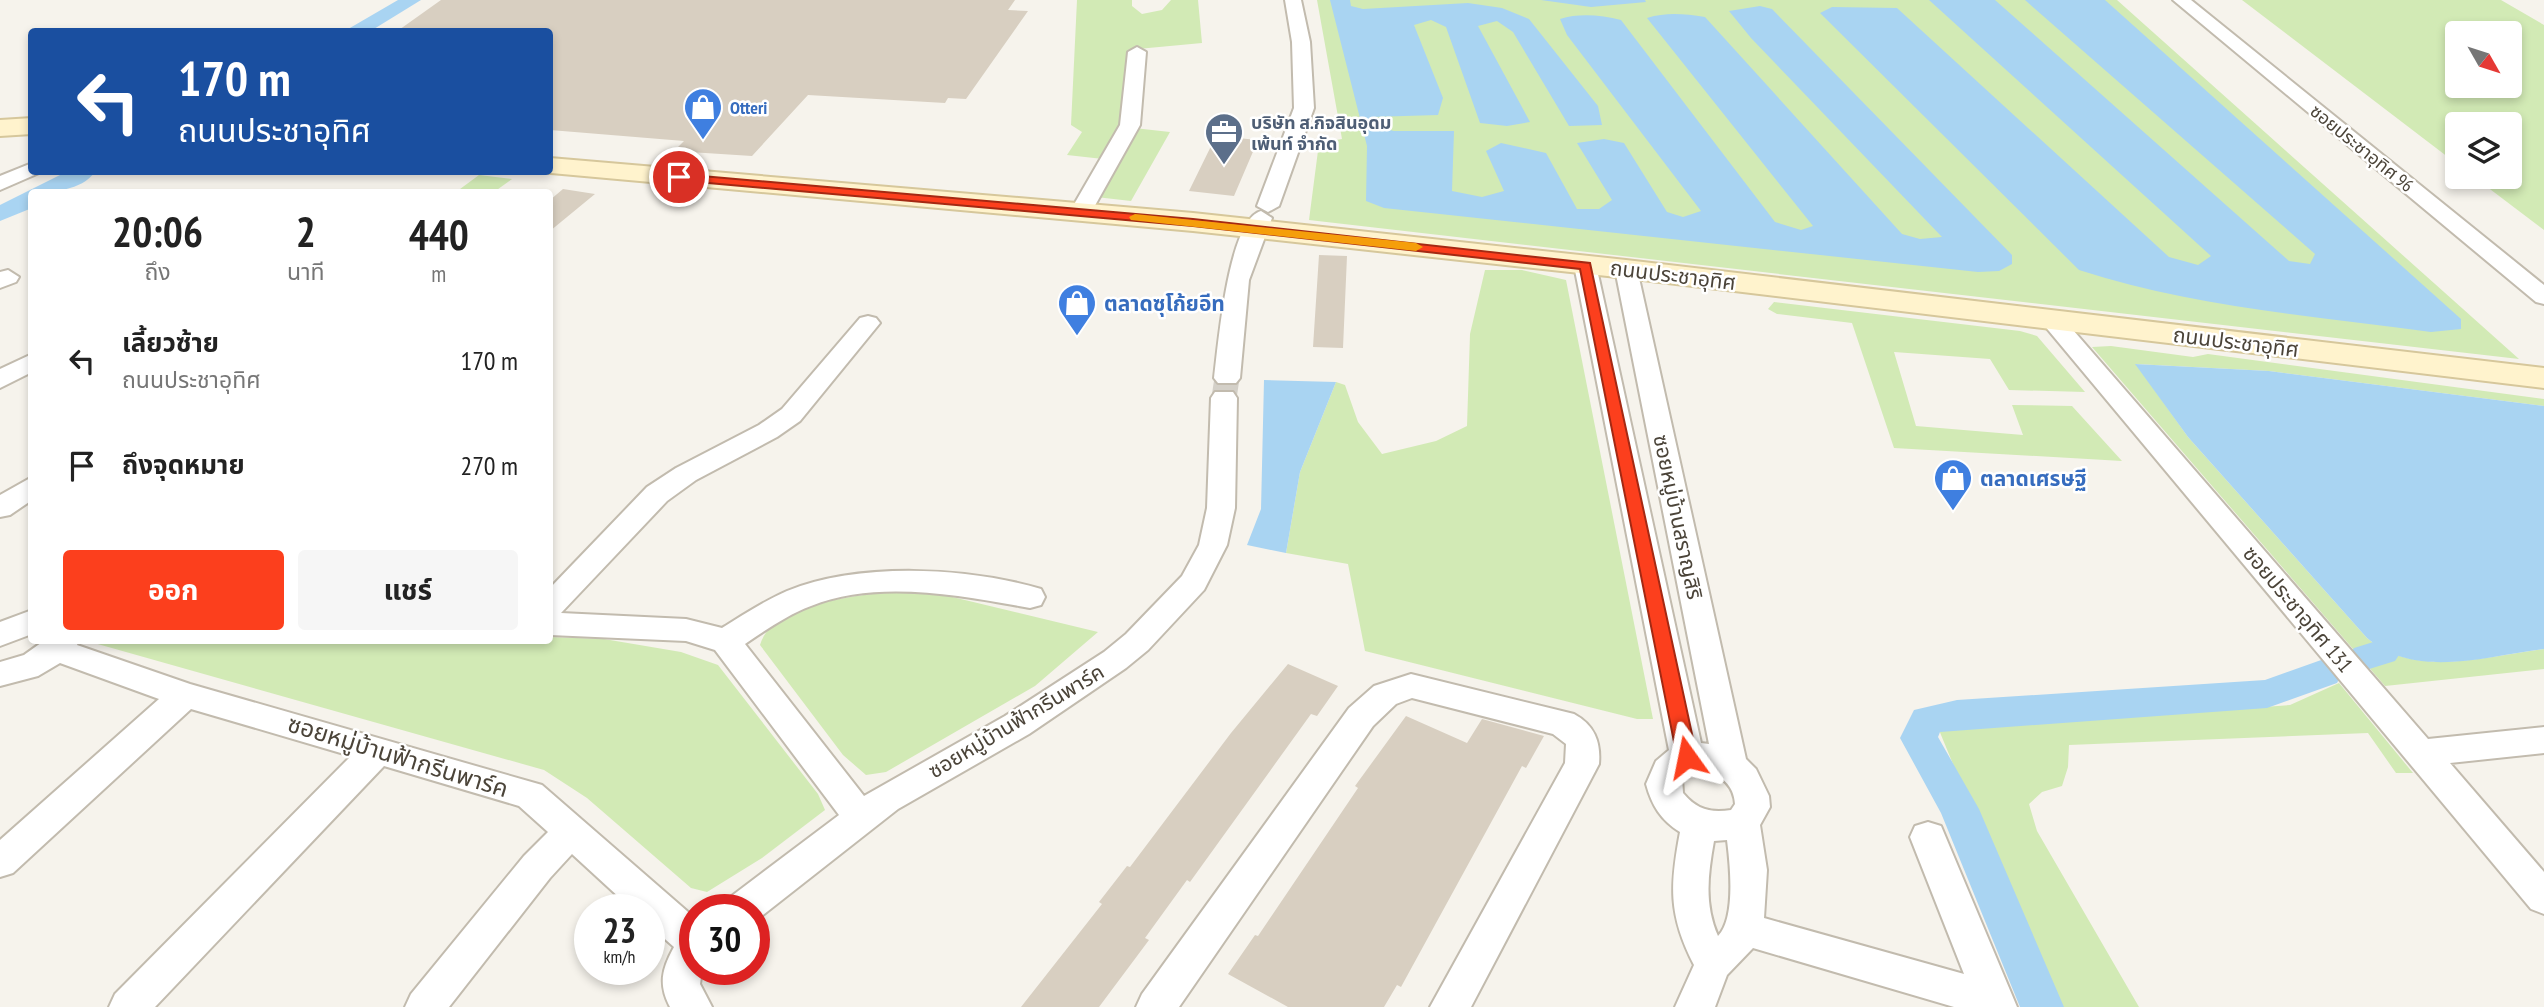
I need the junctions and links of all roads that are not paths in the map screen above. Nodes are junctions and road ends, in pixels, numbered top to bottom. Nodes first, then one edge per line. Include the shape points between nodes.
1 (1293, 0) edge
2 (2181, 0) edge
3 (1137, 52) dead end
4 (28, 127) edge
5 (0, 128) edge
6 (553, 166) edge
7 (28, 171) edge
8 (0, 184) edge
9 (1080, 213) junction
10 (1262, 218) junction
11 (1585, 265) junction
12 (1626, 269) junction
13 (2544, 297) edge
14 (2052, 320) junction
15 (868, 323) dead end
16 (28, 362) edge
17 (2544, 378) edge
18 (0, 380) edge
19 (28, 489) edge
20 (0, 508) edge
21 (1030, 597) dead end
22 (553, 604) edge
23 (20, 621) edge
24 (553, 624) edge
25 (0, 635) edge
26 (726, 641) junction
27 (60, 645) edge
28 (0, 674) edge
29 (185, 695) junction
30 (2544, 740) edge
31 (379, 749) junction
32 (2419, 753) junction
33 (1687, 757) junction
34 (1730, 765) junction
35 (861, 818) junction
36 (1742, 823) junction
37 (1699, 826) junction
38 (573, 830) junction
39 (1928, 837) dead end
40 (0, 862) edge
41 (763, 894) edge
42 (2544, 898) edge
43 (679, 927) edge
44 (1745, 929) junction
45 (1713, 964) junction
46 (680, 985) edge
47 (1996, 1004) edge
48 (129, 1007) edge
49 (425, 1007) edge
50 (692, 1007) edge
51 (1156, 1007) edge
52 (1450, 1007) edge
53 (1695, 1007) edge

1 - 10 street, ซอยหมู่บ้านฟ้ากรีนพาร์ค via 1301,42 1304,107
2 - 13 street, ซอยประชาอุทิศ 96
3 - 9 street via 1130,125
4 - 5 main road
6 - 9 main road, ถนนประชาอุทิศ
7 - 8 street
9 - 10 main road, ถนนประชาอุทิศ
10 - 11 main road, ถนนประชาอุทิศ
10 - 35 street, ซอยหมู่บ้านฟ้ากรีนพาร์ค via 1237,280 1225,388 1221,508 1213,545 1193,583 1115,660 1017,726 886,799
11 - 12 main road, ถนนประชาอุทิศ
11 - 33 street, ซอยหมู่บ้านสราญสิริ
12 - 14 main road, ถนนประชาอุทิศ
12 - 34 street, ซอยหมู่บ้านสราญสิริ
14 - 17 main road, ถนนประชาอุทิศ
14 - 32 street, ซอยประชาอุทิศ 131
15 - 22 street via 791,415 657,494
16 - 18 street
19 - 20 street
21 - 26 street via 934,584 871,584 811,594 769,613
23 - 25 street
24 - 26 street via 686,630
26 - 35 street
27 - 28 street, ซอยหมู่บ้านฟ้ากรีนพาร์ค via 32,666
27 - 29 street, ซอยหมู่บ้านฟ้ากรีนพาร์ค
29 - 31 street, ซอยหมู่บ้านฟ้ากรีนพาร์ค
29 - 40 street
30 - 32 street
31 - 38 street, ซอยหมู่บ้านฟ้ากรีนพาร์ค via 530,795
31 - 48 street
32 - 42 street, ซอยประชาอุทิศ 131
33 - 34 street via 1717,759
33 - 37 street via 1669,768 1663,788 1674,810
34 - 36 street, ซอยหมู่บ้านสราญสิริ via 1753,796 1753,807
35 - 41 street, ซอยหมู่บ้านฟ้ากรีนพาร์ค
36 - 37 street via 1727,828
36 - 44 street, ซอยหมู่บ้านสราญสิริ via 1749,870
37 - 45 street via 1689,906 1694,932
38 - 43 street, ซอยหมู่บ้านฟ้ากรีนพาร์ค
38 - 49 street via 537,867
39 - 47 street
44 - 45 street
44 - 47 street
45 - 53 street
46 - 50 street
51 - 52 street via 1361,717 1385,695 1410,686 1562,723 1579,732 1585,742 1583,764

